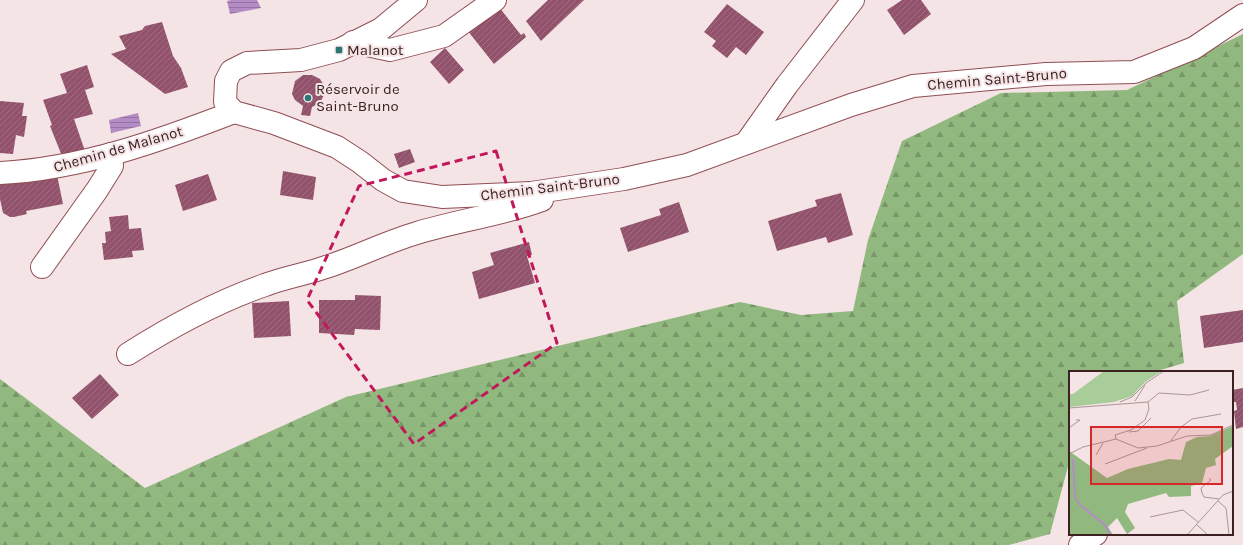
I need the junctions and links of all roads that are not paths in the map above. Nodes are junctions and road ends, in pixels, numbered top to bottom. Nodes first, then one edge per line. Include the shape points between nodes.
1 (416, 0) edge
2 (495, 0) edge
3 (853, 0) edge
4 (1243, 15) edge
5 (353, 42) junction
6 (234, 112) junction
7 (746, 143) junction
8 (111, 154) junction
9 (0, 173) edge
10 (547, 190) junction
11 (42, 267) dead end
12 (128, 354) dead end
13 (1095, 535) edge
14 (1080, 545) edge

1 - 5 street via 381,29
2 - 5 street via 444,36 390,50
3 - 7 street
4 - 7 street, Chemin Saint-Bruno via 1194,48 1134,72 1046,74 913,86 851,105
5 - 6 street via 339,50 301,60 247,63 231,71 224,90 225,102
6 - 8 street, Chemin de Malanot via 177,134
6 - 10 street, Chemin Saint-Bruno via 274,123 337,147 403,191 442,197
7 - 10 street, Chemin Saint-Bruno via 680,166 624,179
8 - 9 street, Chemin de Malanot via 67,166
8 - 11 street via 112,166 98,190
10 - 12 street via 542,200 509,211 415,233 325,268 267,284 211,306
13 - 14 street

